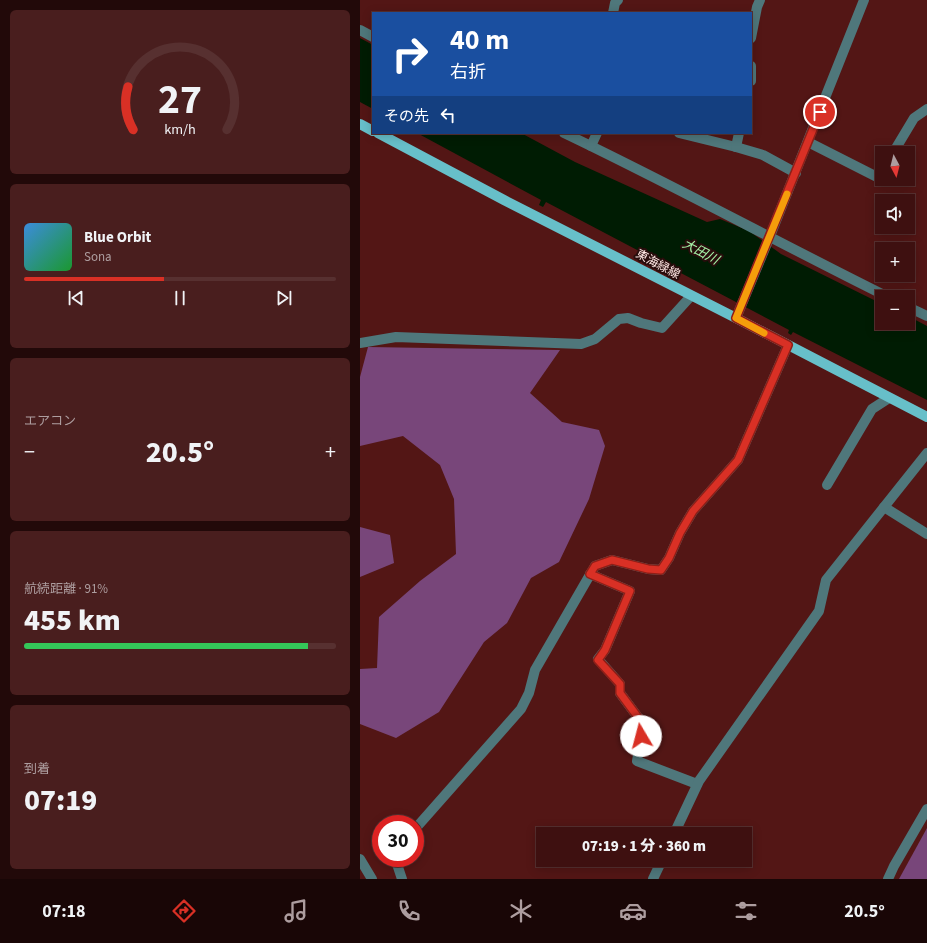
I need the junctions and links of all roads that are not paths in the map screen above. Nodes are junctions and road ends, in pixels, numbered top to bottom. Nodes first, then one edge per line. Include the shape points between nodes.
1 (618, 0) edge
2 (760, 0) edge
3 (864, 0) edge
4 (613, 12) edge
5 (360, 30) edge
6 (752, 33) edge
7 (372, 37) edge
8 (927, 110) edge
9 (360, 124) edge
10 (372, 130) edge
11 (380, 134) edge
12 (566, 134) edge
13 (597, 134) edge
14 (683, 134) edge
15 (739, 134) edge
16 (808, 142) junction
17 (591, 146) junction
18 (897, 146) edge
19 (736, 147) junction
20 (796, 173) junction
21 (875, 176) edge
22 (769, 239) junction
23 (875, 290) edge
24 (691, 296) junction
25 (915, 310) edge
26 (738, 315) junction
27 (927, 316) edge
28 (360, 344) edge
29 (788, 345) junction
30 (889, 398) junction
31 (927, 417) edge
32 (927, 453) edge
33 (827, 485) dead end
34 (884, 507) junction
35 (927, 534) edge
36 (590, 574) junction
37 (697, 784) junction
38 (927, 809) edge
39 (424, 819) edge
40 (677, 827) edge
41 (360, 859) edge
42 (398, 867) edge
43 (659, 867) edge
44 (372, 879) edge
45 (402, 879) edge
46 (653, 879) edge
47 (888, 879) edge

1 - 4 street
2 - 6 street
3 - 16 street
5 - 7 street
8 - 18 street via 914,118
9 - 10 main road
11 - 24 main road, 東海緑線
12 - 17 street
13 - 17 street
14 - 19 street
15 - 19 street
16 - 20 street
16 - 21 street
17 - 22 street
19 - 20 street via 764,155
20 - 22 street
22 - 23 street
22 - 26 street
24 - 26 main road, 東海緑線
24 - 28 street via 662,328 628,318 619,319 595,339 581,344 396,336
25 - 27 street
26 - 29 main road, 東海緑線
29 - 30 main road, 東海緑線
29 - 36 street via 738,460 693,511 661,570 612,560 595,566
30 - 31 main road, 東海緑線
30 - 33 street via 872,409
32 - 34 street
34 - 35 street
34 - 37 street via 826,580 819,610
36 - 37 street via 630,591 605,650 598,660 620,684 620,693 643,724 637,761
36 - 39 street via 535,670 530,693 521,709
37 - 40 street
38 - 47 street
41 - 44 street
42 - 45 street
43 - 46 street

